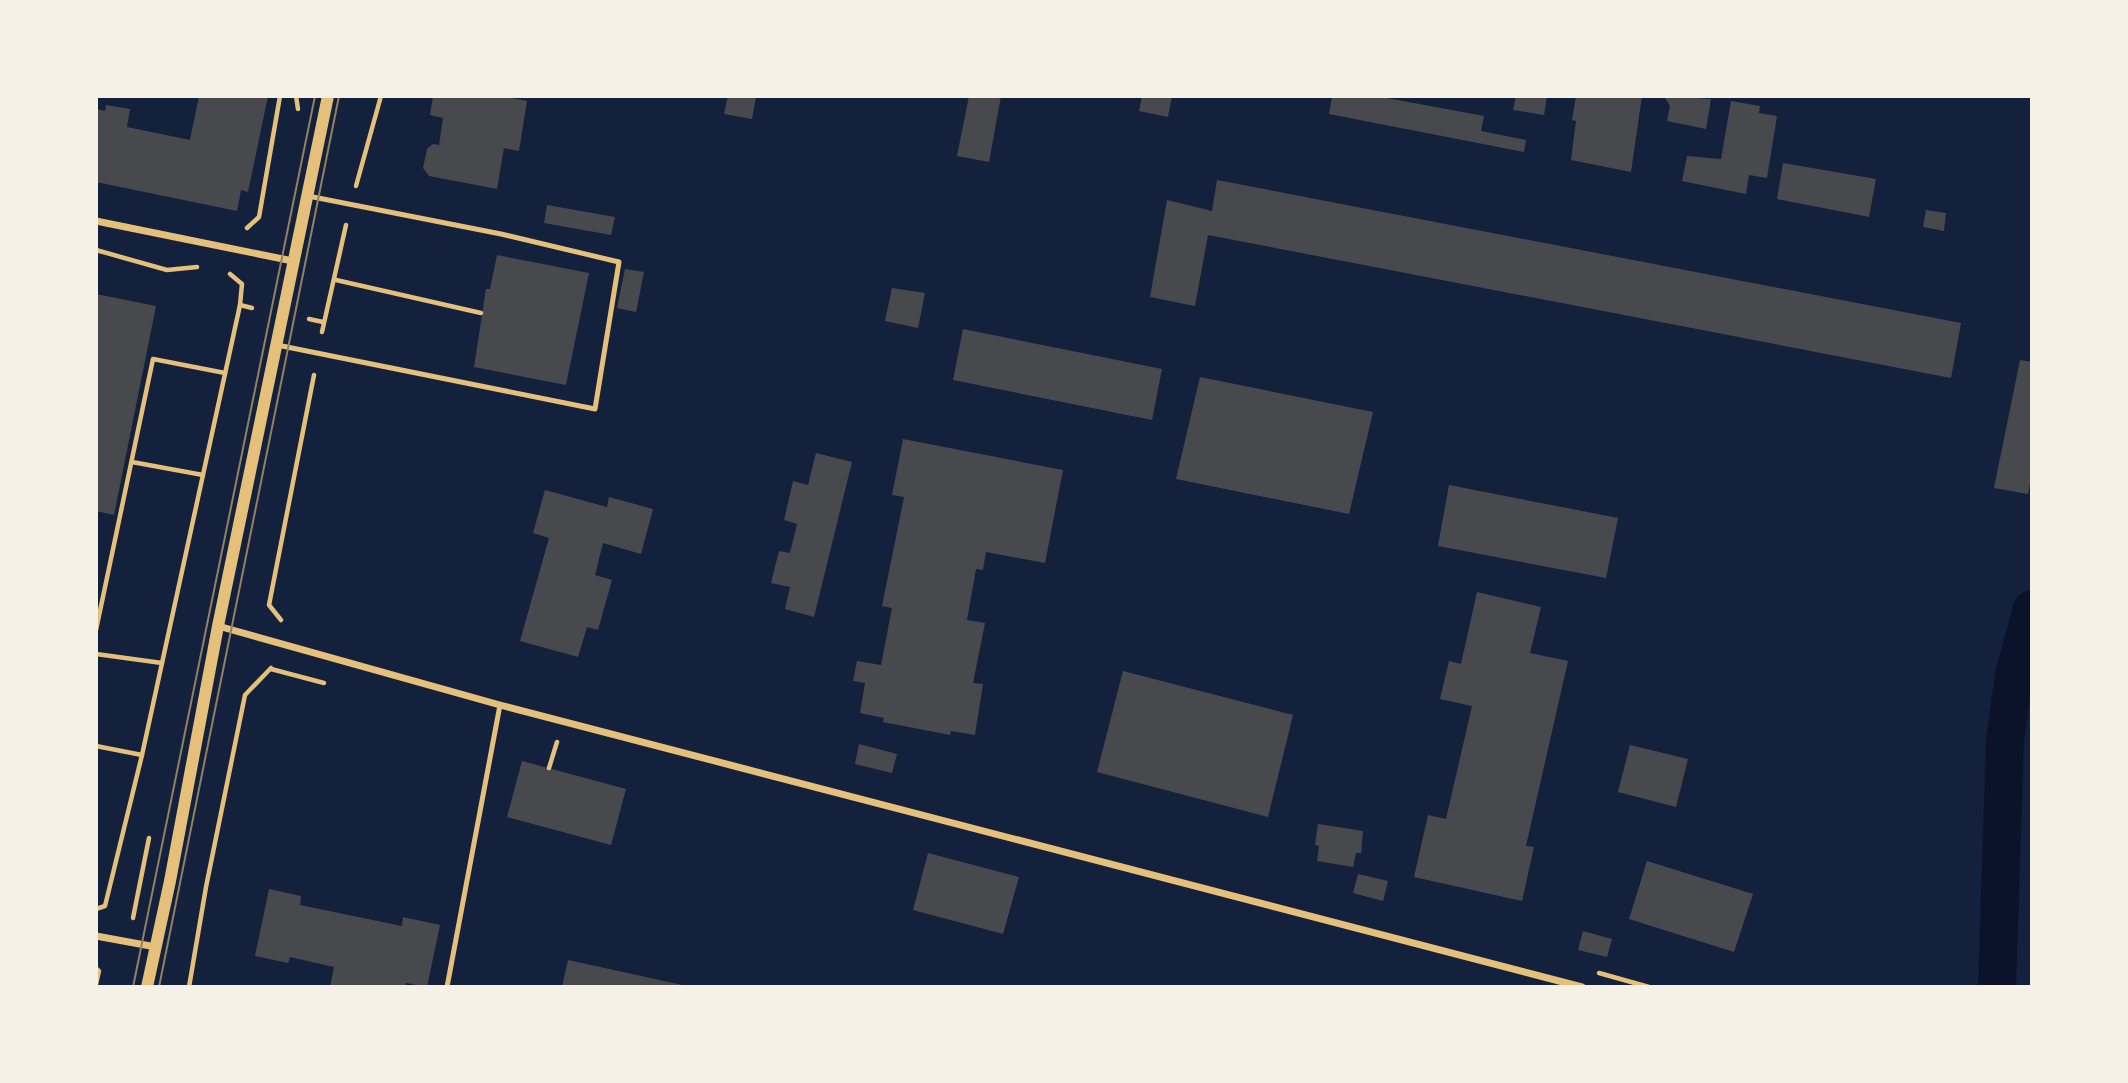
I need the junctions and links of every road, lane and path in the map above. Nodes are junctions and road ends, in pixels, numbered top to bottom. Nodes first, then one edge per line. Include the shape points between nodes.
1 (281, 96) edge
2 (328, 96) edge
3 (307, 196) junction
4 (96, 221) edge
5 (237, 228) dead end
6 (96, 250) edge
7 (293, 261) junction
8 (208, 267) dead end
9 (225, 272) dead end
10 (336, 280) dead end
11 (240, 305) junction
12 (252, 308) dead end
13 (481, 313) dead end
14 (309, 319) dead end
15 (323, 322) dead end
16 (277, 345) junction
17 (225, 373) junction
18 (132, 462) junction
19 (203, 475) junction
20 (218, 626) junction
21 (96, 630) edge
22 (96, 653) edge
23 (272, 661) dead end
24 (162, 663) junction
25 (500, 705) junction
26 (557, 742) dead end
27 (96, 747) edge
28 (142, 755) junction
29 (549, 768) dead end
30 (96, 909) edge
31 (96, 936) edge
32 (156, 947) junction
33 (96, 968) edge
34 (96, 984) edge
35 (147, 987) edge
36 (189, 987) edge
37 (447, 987) edge
38 (1582, 987) edge

1 - 5 path via 259,217 247,228
2 - 3 street
3 - 7 street
3 - 16 lane via 619,262 595,409
4 - 7 street
6 - 8 path via 167,270
7 - 16 street
9 - 11 path via 242,284
10 - 13 path
11 - 12 path
11 - 17 path
14 - 15 path
16 - 20 street
17 - 18 path via 153,359
17 - 19 path
18 - 19 path
18 - 21 path
19 - 24 path
20 - 25 street
20 - 32 street
22 - 24 path
23 - 36 path via 271,669 245,695
24 - 28 path
25 - 37 lane
25 - 38 street
26 - 29 path
27 - 28 path
28 - 30 path via 105,906
31 - 32 street
32 - 35 street
33 - 34 path

